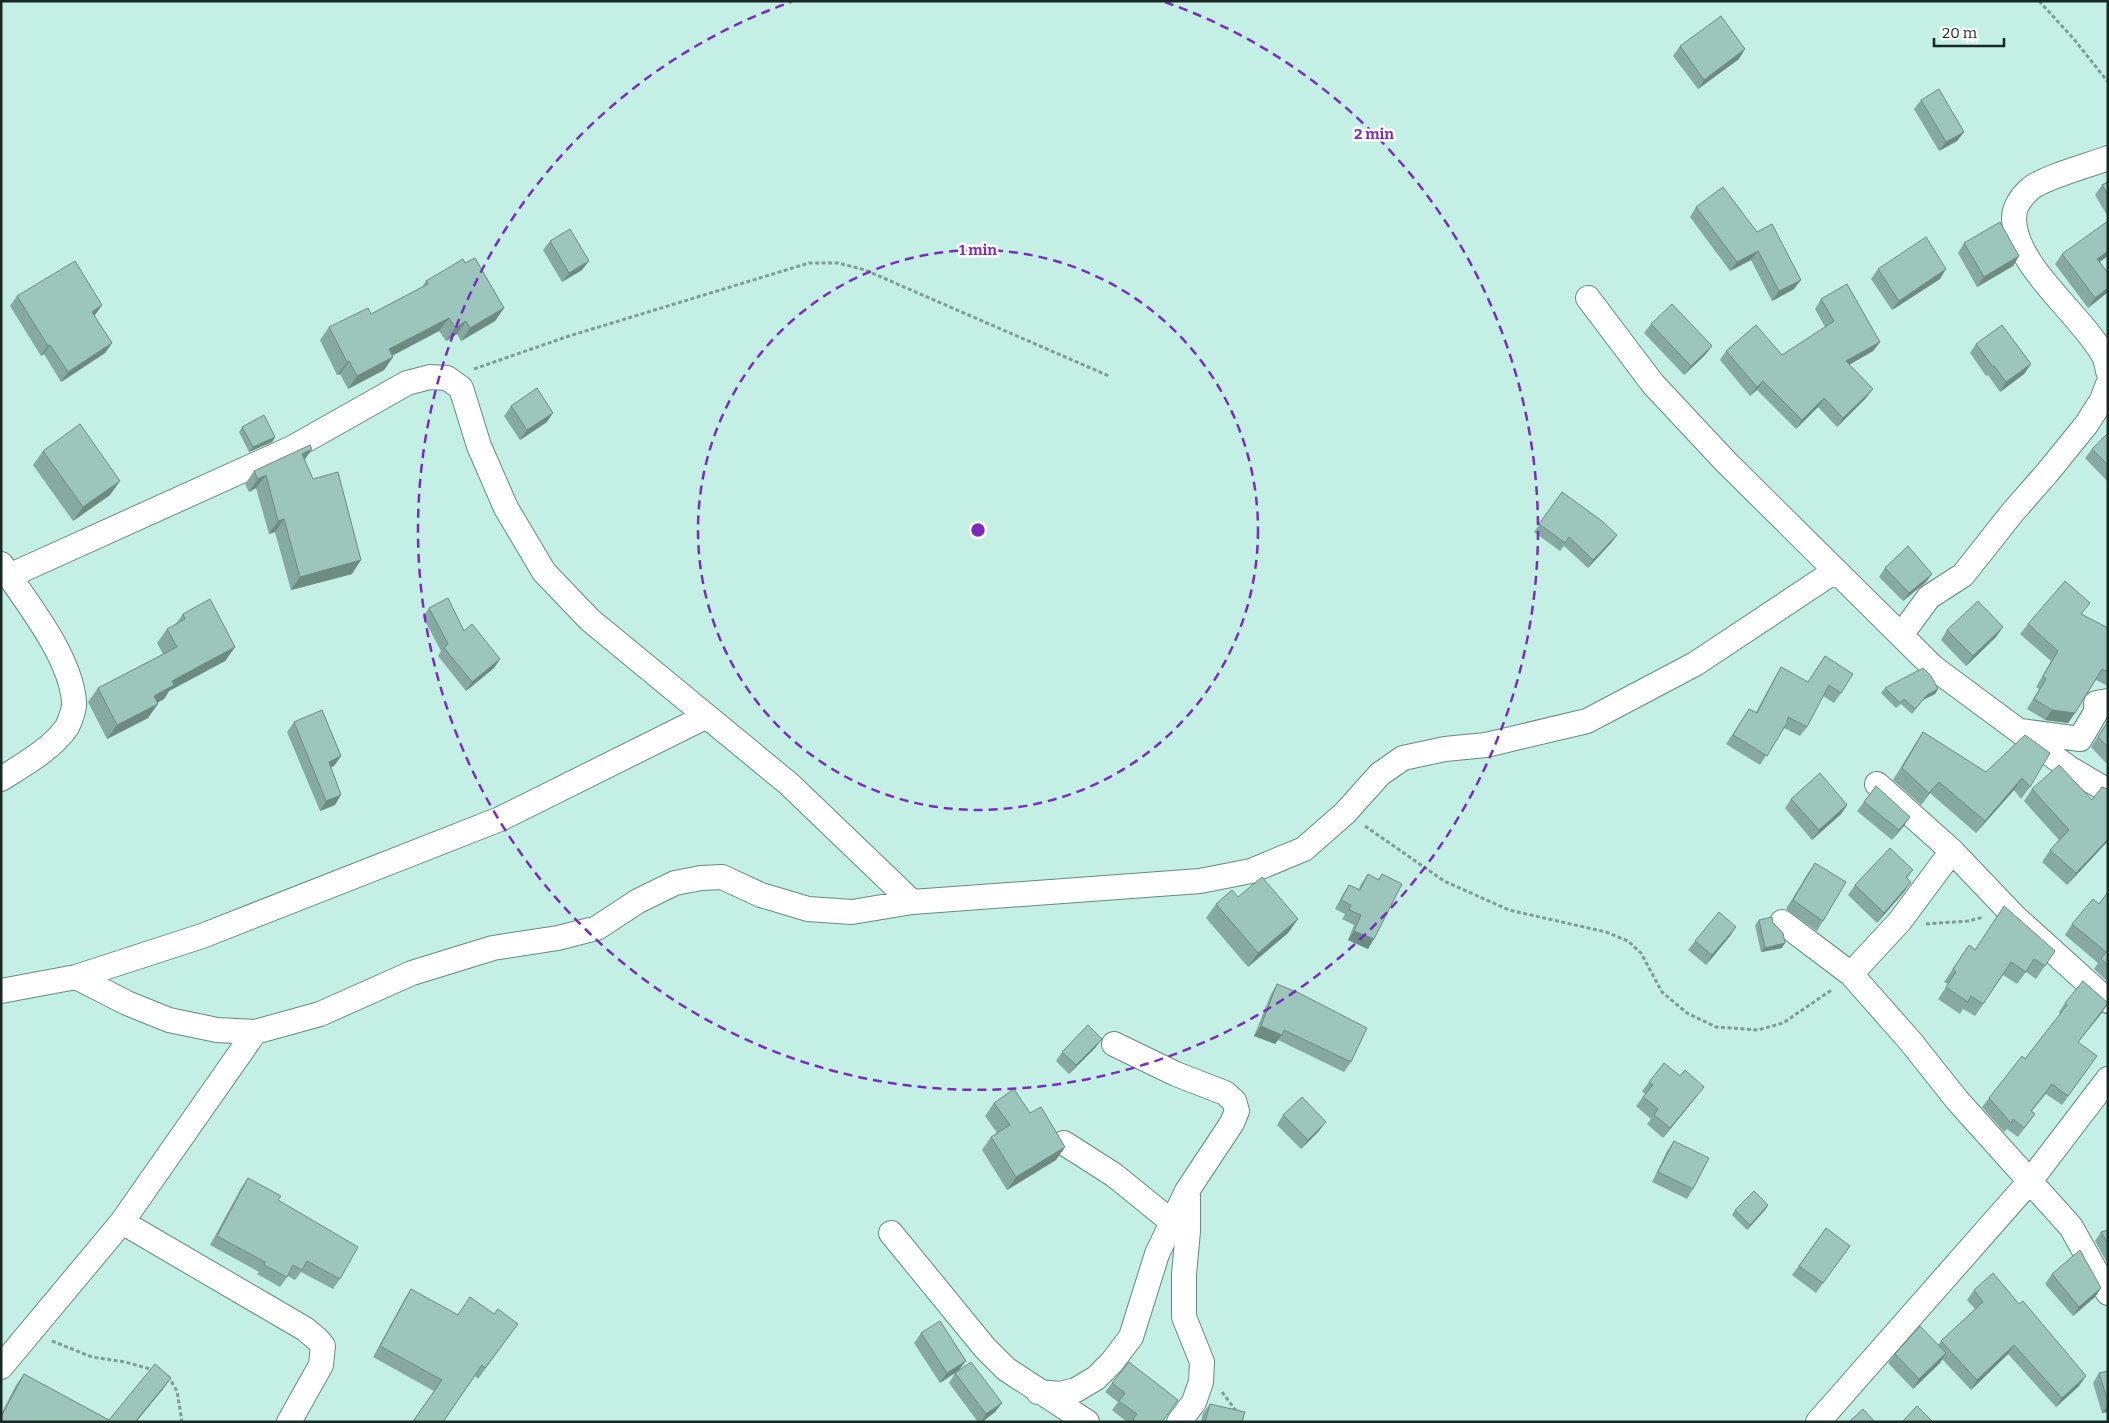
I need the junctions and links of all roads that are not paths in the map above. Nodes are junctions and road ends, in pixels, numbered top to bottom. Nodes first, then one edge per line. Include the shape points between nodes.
1 (2108, 158) edge
2 (1588, 298) dead end
3 (2108, 371) edge
4 (2108, 384) edge
5 (5, 570) edge
6 (1836, 571) junction
7 (1901, 635) junction
8 (2108, 701) edge
9 (705, 717) junction
10 (2018, 731) junction
11 (1, 779) edge
12 (1877, 784) edge
13 (2108, 791) edge
14 (1952, 851) junction
15 (912, 902) junction
16 (1782, 922) dead end
17 (1851, 974) junction
18 (76, 977) junction
19 (1, 991) edge
20 (2108, 1000) edge
21 (255, 1032) junction
22 (1114, 1044) dead end
23 (2108, 1079) edge
24 (1064, 1143) edge
25 (2030, 1181) junction
26 (1188, 1191) junction
27 (122, 1222) junction
28 (1172, 1222) junction
29 (891, 1233) dead end
30 (2108, 1293) edge
31 (1, 1367) edge
32 (1038, 1392) junction
33 (289, 1422) edge
34 (1087, 1422) edge
35 (1179, 1422) edge
36 (1818, 1422) edge

1 - 3 street via 2031,188 2020,201 2014,216 2016,234 2025,256 2085,329 2105,358
2 - 6 street via 1653,384
4 - 7 street via 2086,425 1963,575 1930,597
5 - 9 street via 292,448 406,382 430,377 447,378 461,388 479,446 506,508 544,572 590,620
5 - 11 street via 48,635 69,676 75,703 67,726 54,741
6 - 7 street
6 - 15 street via 1695,664 1587,721 1486,745 1403,758 1380,774 1345,813 1304,849 1251,871 1200,881
7 - 10 street via 1934,668
8 - 10 street via 2096,702 2096,712 2080,739
9 - 15 street via 789,784
9 - 18 street via 500,819 202,936
10 - 13 street
12 - 14 street
14 - 17 street via 1900,921
14 - 20 street via 2015,917
15 - 21 street via 852,912 808,909 761,895 722,877 692,879 675,883 638,901 597,928 493,948 412,974 320,1014
16 - 17 street
17 - 25 street
18 - 19 street
18 - 21 street via 169,1020 217,1030
21 - 27 street
22 - 26 street via 1225,1093 1234,1101 1237,1111 1232,1124
23 - 25 street
24 - 28 street via 1114,1175
25 - 30 street via 2071,1227
25 - 36 street
26 - 28 street
26 - 35 street via 1184,1317 1202,1362 1201,1382 1194,1402
27 - 31 street
27 - 33 street via 305,1329 324,1346 321,1365
28 - 32 street via 1157,1254 1131,1337 1122,1350 1096,1378 1076,1390 1060,1394
29 - 32 street via 986,1348 1006,1369
32 - 34 street

